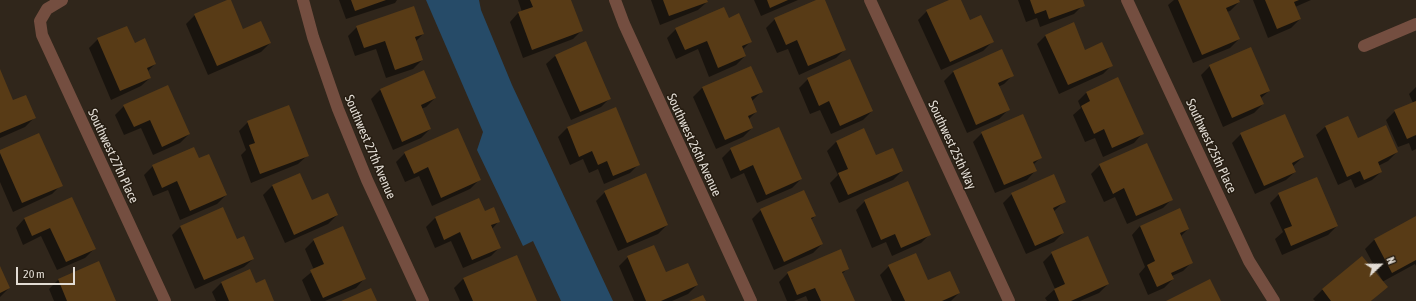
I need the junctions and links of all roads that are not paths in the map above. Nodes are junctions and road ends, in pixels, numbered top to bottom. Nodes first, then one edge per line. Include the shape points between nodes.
1 (62, 0) edge
2 (303, 0) edge
3 (615, 0) edge
4 (870, 0) edge
5 (1127, 0) edge
6 (1416, 24) edge
7 (1364, 46) dead end
8 (165, 301) edge
9 (423, 301) edge
10 (751, 301) edge
11 (1009, 301) edge
12 (1274, 301) edge

1 - 8 street, Southwest 27th Place via 47,9 40,21 42,35
2 - 9 street, Southwest 27th Avenue via 338,109 367,180
3 - 10 street, Southwest 26th Avenue
4 - 11 street, Southwest 25th Way
5 - 12 street, Southwest 25th Place via 1249,261
6 - 7 street

